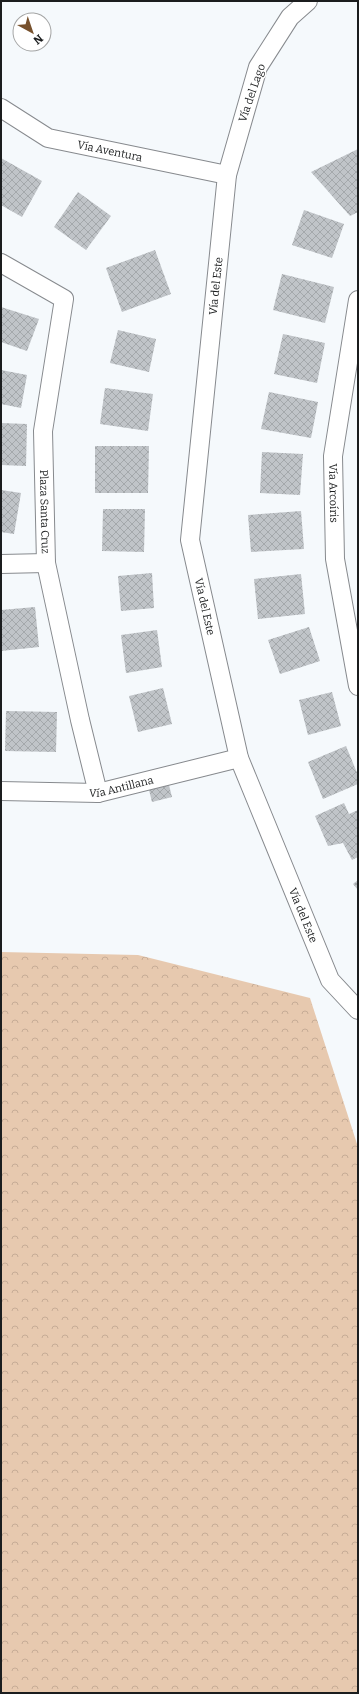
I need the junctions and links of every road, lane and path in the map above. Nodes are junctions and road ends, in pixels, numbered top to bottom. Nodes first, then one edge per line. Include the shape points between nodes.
1 (308, 1) edge
2 (1, 108) edge
3 (227, 175) junction
4 (1, 263) edge
5 (358, 300) edge
6 (46, 563) junction
7 (1, 564) edge
8 (358, 686) edge
9 (240, 758) junction
10 (1, 791) edge
11 (98, 793) junction
12 (358, 1010) edge

1 - 3 street, Vía del Lago via 290,16 258,67
2 - 3 street, Vía Aventura via 48,138
3 - 9 street, Vía del Este via 190,540
4 - 6 street, Plaza Santa Cruz via 64,299 43,431
5 - 8 street, Vía Arcoíris via 332,456 335,559
6 - 7 street
6 - 11 street, Plaza Santa Cruz
9 - 11 street, Vía Antillana
9 - 12 street, Vía del Este via 330,980
10 - 11 street, Vía Antillana

